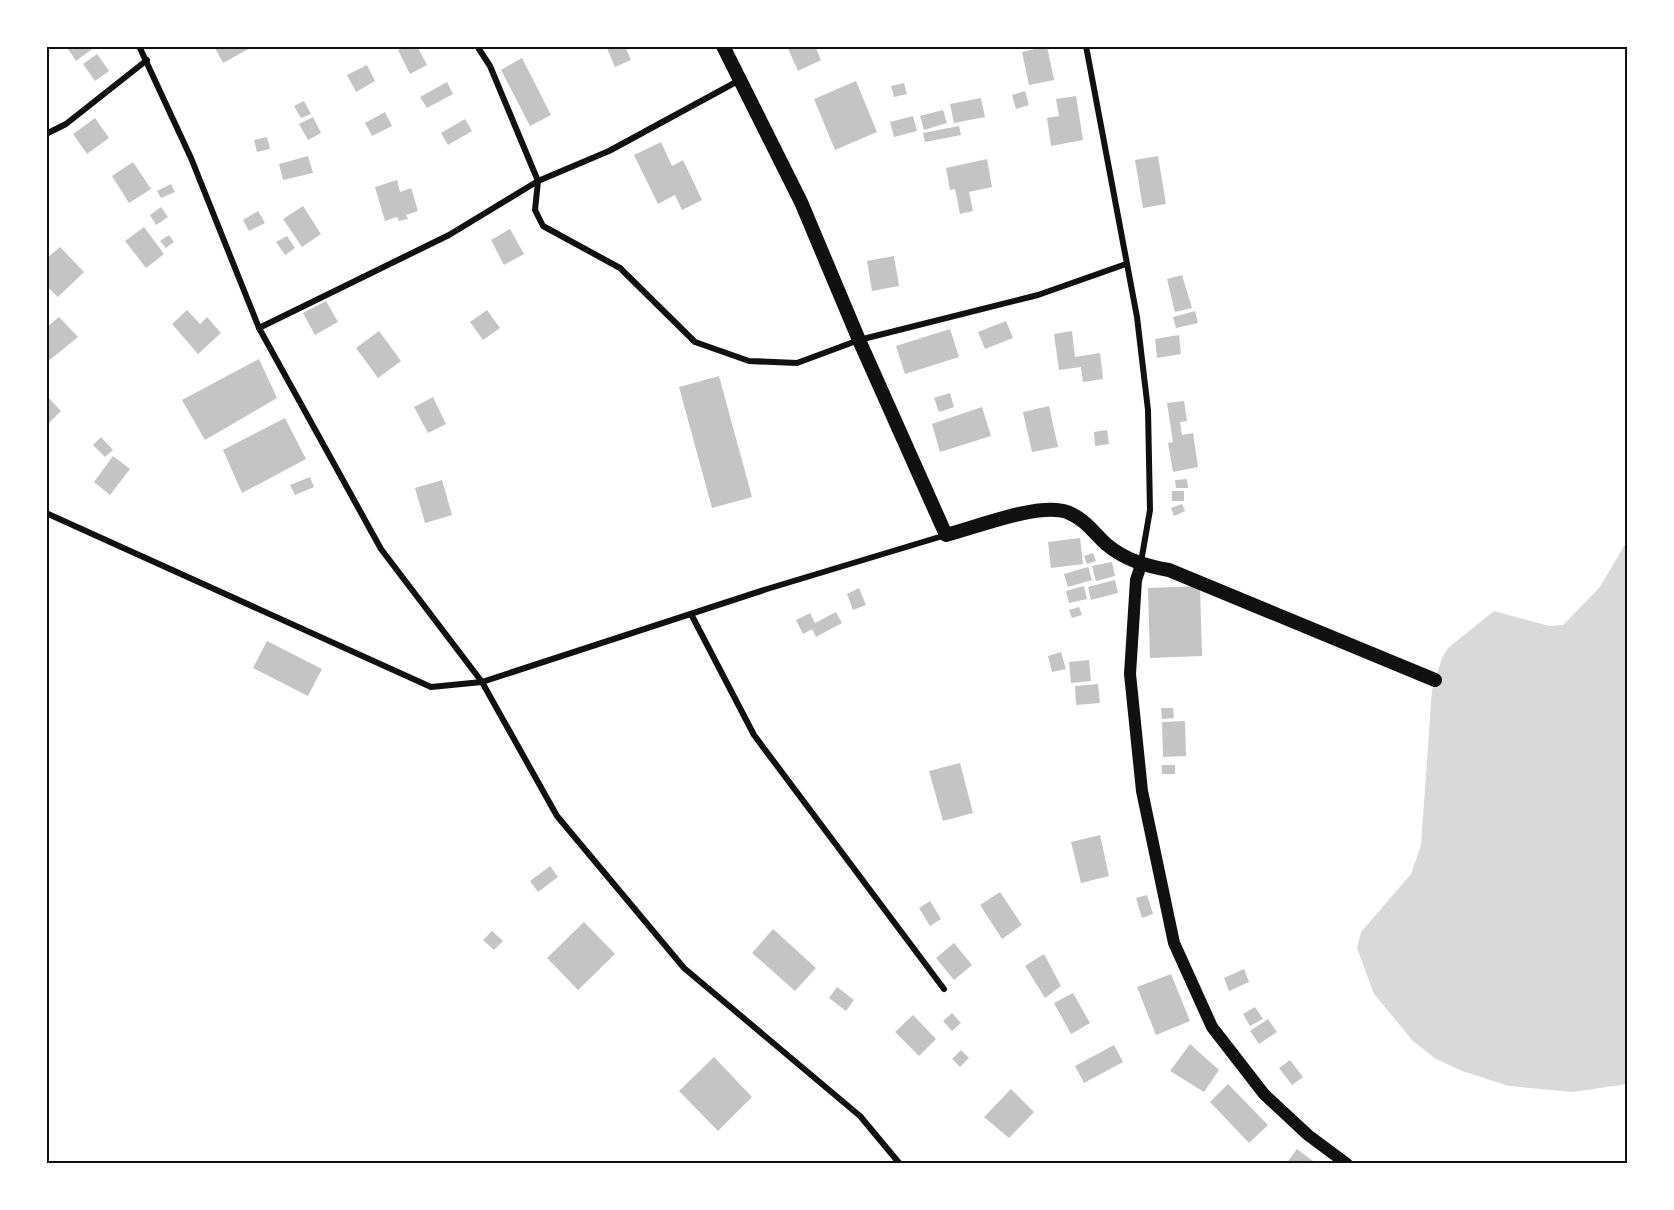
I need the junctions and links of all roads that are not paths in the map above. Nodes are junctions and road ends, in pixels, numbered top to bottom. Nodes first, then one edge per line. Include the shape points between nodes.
1 (139, 46) edge
2 (477, 46) edge
3 (723, 46) edge
4 (1086, 46) edge
5 (147, 60) junction
6 (738, 81) junction
7 (46, 134) edge
8 (538, 181) junction
9 (1126, 264) junction
10 (259, 328) junction
11 (859, 340) junction
12 (46, 513) edge
13 (946, 535) junction
14 (1140, 565) junction
15 (691, 614) junction
16 (1435, 680) dead end
17 (482, 682) junction
18 (944, 989) dead end
19 (900, 1164) edge
20 (1347, 1164) edge

1 - 5 street
2 - 8 street via 490,66
3 - 6 main road
4 - 9 street
5 - 7 street via 66,124
5 - 10 street
6 - 8 street via 609,151
6 - 11 main road via 801,202
8 - 10 street via 449,235
8 - 11 street via 536,210 543,226 620,268 695,342 749,361 797,363
9 - 11 street via 1038,295
9 - 14 street via 1137,316 1148,410 1150,510
10 - 17 street via 381,549
11 - 13 main road
12 - 17 street via 431,687
13 - 14 main road via 1044,509 1066,512
13 - 15 street
14 - 16 main road via 1169,570
14 - 20 main road via 1130,674 1142,792 1174,943 1212,1027 1264,1094
15 - 17 street
15 - 18 street via 754,735
17 - 19 street via 557,816 684,968 860,1116

